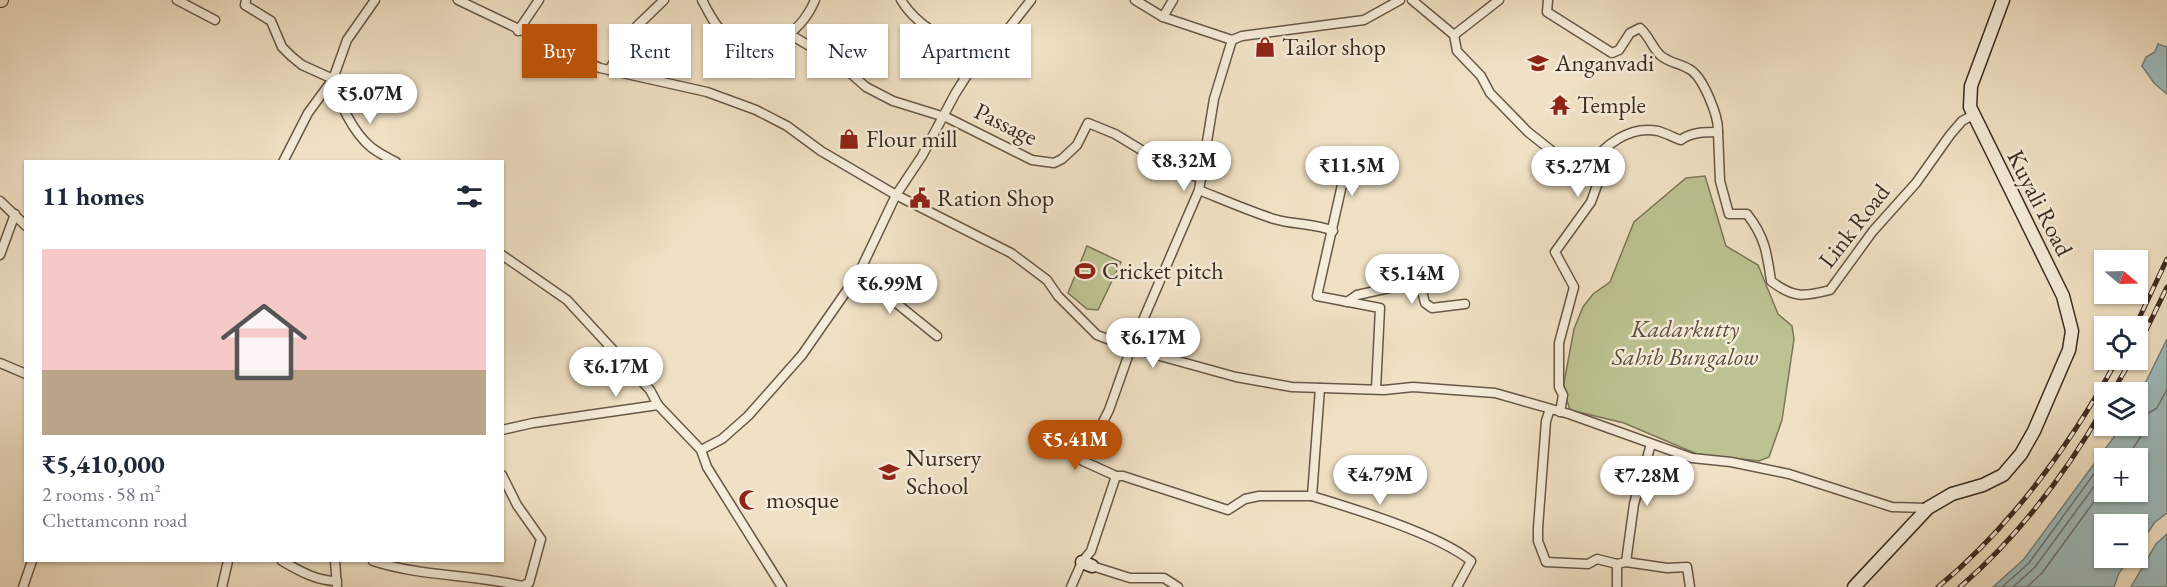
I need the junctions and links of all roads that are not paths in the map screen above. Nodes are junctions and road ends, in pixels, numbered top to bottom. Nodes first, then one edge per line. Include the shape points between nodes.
1 (177, 0) edge
2 (246, 0) edge
3 (375, 0) edge
4 (458, 0) edge
5 (538, 0) edge
6 (664, 0) edge
7 (702, 0) edge
8 (815, 0) edge
9 (901, 0) edge
10 (1031, 0) edge
11 (1135, 0) edge
12 (1173, 0) edge
13 (1400, 0) edge
14 (1412, 0) edge
15 (1499, 0) edge
16 (1548, 0) edge
17 (2003, 0) edge
18 (1163, 17) junction
19 (216, 20) dead end
20 (639, 24) edge
21 (718, 24) edge
22 (923, 24) edge
23 (1011, 24) edge
24 (795, 28) edge
25 (518, 31) junction
26 (1454, 35) junction
27 (795, 38) edge
28 (1232, 40) junction
29 (609, 70) edge
30 (645, 78) edge
31 (965, 78) edge
32 (333, 79) junction
33 (1973, 115) junction
34 (942, 116) junction
35 (1718, 132) junction
36 (1348, 158) dead end
37 (284, 160) edge
38 (393, 160) edge
39 (1589, 167) junction
40 (1201, 179) junction
41 (1199, 190) junction
42 (896, 195) junction
43 (0, 201) edge
44 (15, 214) junction
45 (24, 224) edge
46 (1334, 231) junction
47 (0, 255) edge
48 (504, 256) edge
49 (859, 273) junction
50 (1347, 302) junction
51 (1466, 304) dead end
52 (937, 336) dead end
53 (1131, 348) junction
54 (0, 363) edge
55 (24, 373) edge
56 (1320, 388) junction
57 (1376, 389) junction
58 (658, 405) junction
59 (1555, 411) junction
60 (504, 431) edge
61 (1651, 444) junction
62 (701, 450) junction
63 (1116, 476) junction
64 (504, 479) edge
65 (1312, 496) junction
66 (1928, 508) junction
67 (32, 562) edge
68 (228, 562) edge
69 (284, 562) edge
70 (335, 562) edge
71 (379, 562) edge
72 (1622, 563) junction
73 (1087, 564) junction
74 (337, 584) edge
75 (23, 587) edge
76 (222, 587) edge
77 (782, 587) edge
78 (1071, 587) edge
79 (1178, 587) edge
80 (1457, 587) edge
81 (1617, 587) edge
82 (1690, 587) edge
83 (1854, 587) edge

1 - 19 street
2 - 32 street via 245,5 271,21 282,47 291,56
3 - 32 street via 347,40
4 - 25 street
5 - 25 street
6 - 20 street
7 - 21 street
8 - 24 street
9 - 22 street
10 - 23 street
11 - 18 street
12 - 18 street
13 - 28 street via 1364,20
14 - 26 street
15 - 26 street
16 - 35 street via 1547,12 1612,52 1619,50 1630,33 1640,28 1667,61 1690,69 1712,104 1719,121
17 - 33 main road, Kuyali Road via 1971,86
18 - 28 street
25 - 29 street
26 - 39 street via 1457,51 1528,132 1557,154
27 - 34 street via 840,64 866,87 893,101
28 - 40 street via 1214,99
30 - 42 street via 707,92 756,110
31 - 34 street
32 - 37 street via 308,112
32 - 38 street via 338,97 358,130 371,147
33 - 35 street, Link Road via 1950,135 1830,290 1811,295 1787,293 1771,281 1761,234 1747,214 1729,214 1720,181
33 - 66 main road, Kuyali Road via 2063,296 2072,330 2069,350 2050,398 2012,465 2003,475 1952,494
34 - 40 street, Passage via 1032,160 1047,163 1062,159 1077,145 1088,123
34 - 42 street
35 - 39 street via 1703,132 1681,140 1657,130 1635,132 1615,140
36 - 46 street
39 - 59 street via 1599,180 1596,190 1555,252 1574,287 1559,343 1559,387 1563,395
40 - 41 street
41 - 46 street via 1274,219
41 - 53 street
42 - 49 street
42 - 53 street via 1031,266 1097,335
43 - 44 street
44 - 45 street
44 - 47 street
46 - 50 street via 1317,296
48 - 58 street via 567,300 650,390
49 - 52 street
49 - 62 street via 780,380 736,427
50 - 51 street via 1357,296 1417,282 1425,303 1432,308
50 - 57 street via 1380,308
53 - 56 street via 1236,377
53 - 63 street via 1109,410 1083,461
54 - 55 street
56 - 57 street
56 - 65 street
57 - 59 street via 1485,391
58 - 60 street
58 - 62 street
59 - 61 street
59 - 72 street via 1546,421 1538,528 1546,562
61 - 66 street via 1692,458 1789,474 1892,507
61 - 72 street
62 - 77 street via 707,467
63 - 65 street via 1228,510 1245,499 1259,496
63 - 73 street
64 - 71 street via 541,539 529,583 522,586 493,579 443,576
65 - 80 street via 1422,533 1463,555 1470,561
66 - 83 main road, Kuyali Road
67 - 75 street
68 - 76 street
69 - 74 street via 311,577
70 - 74 street
72 - 81 street
72 - 82 street via 1687,567
73 - 78 street
73 - 79 street via 1130,578 1164,578

